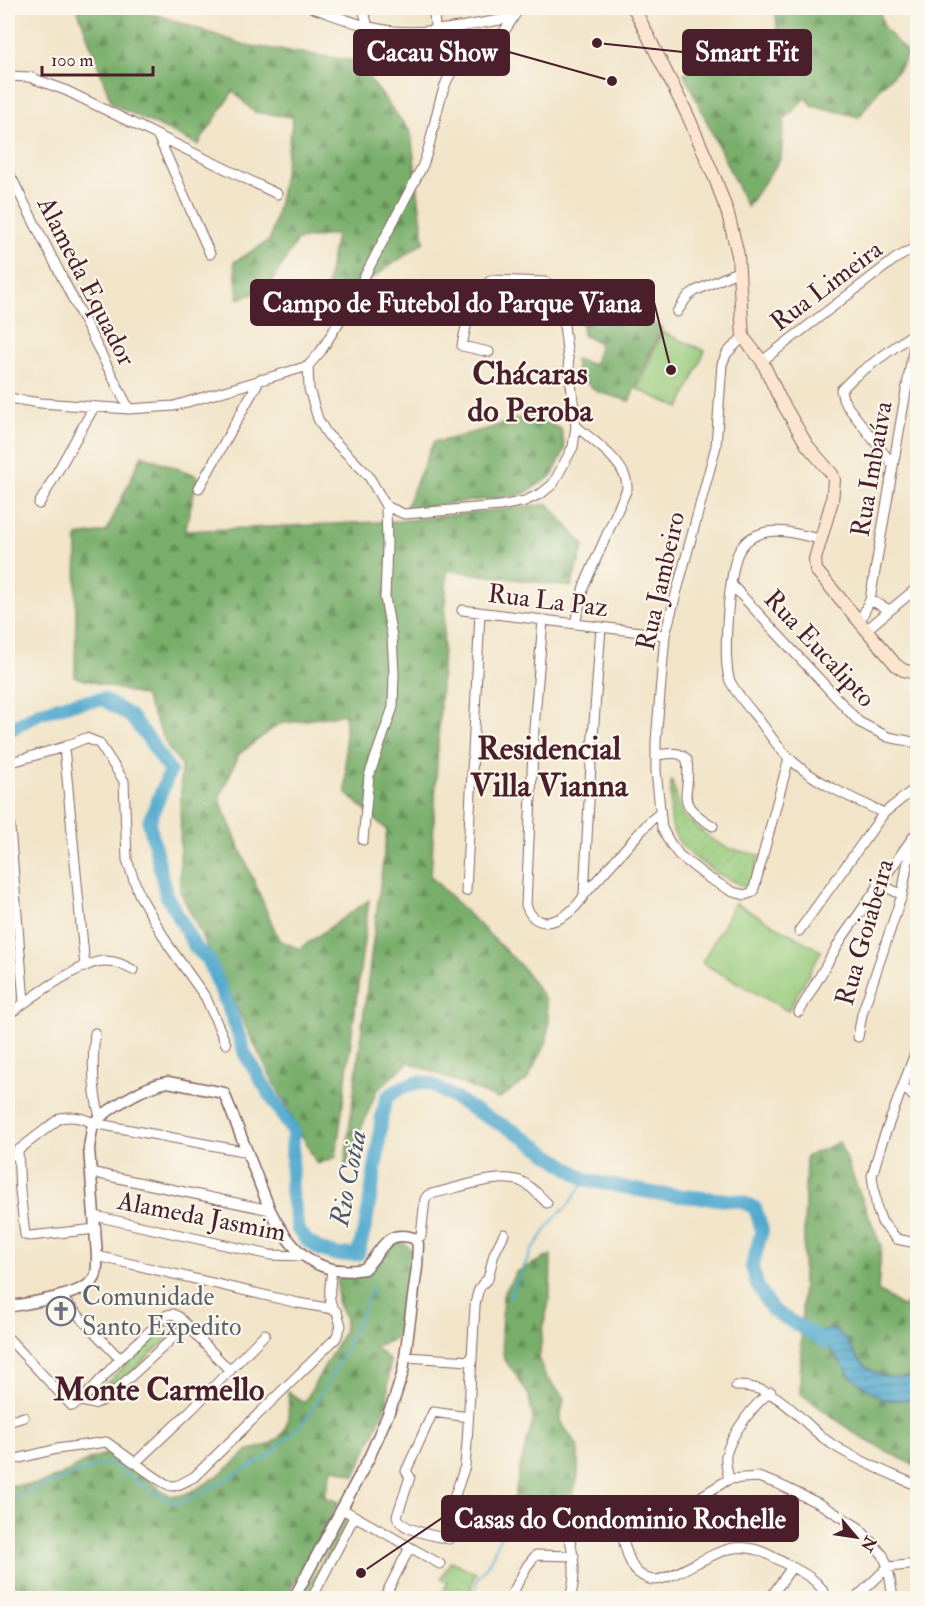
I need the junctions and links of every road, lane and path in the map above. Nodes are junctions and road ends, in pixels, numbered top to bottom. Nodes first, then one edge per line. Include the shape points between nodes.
1 (313, 8) edge
2 (363, 8) edge
3 (434, 8) edge
4 (519, 8) edge
5 (634, 8) edge
6 (513, 18) junction
7 (368, 27) junction
8 (435, 29) junction
9 (8, 76) edge
10 (158, 136) junction
11 (8, 171) edge
12 (277, 194) dead end
13 (918, 246) edge
14 (210, 254) dead end
15 (739, 271) junction
16 (677, 312) dead end
17 (917, 328) edge
18 (743, 337) junction
19 (489, 352) dead end
20 (762, 361) junction
21 (308, 366) junction
22 (260, 379) junction
23 (8, 398) edge
24 (94, 407) junction
25 (129, 410) junction
26 (576, 426) junction
27 (893, 465) junction
28 (199, 488) dead end
29 (39, 504) dead end
30 (386, 506) junction
31 (819, 539) junction
32 (731, 584) junction
33 (918, 587) edge
34 (870, 600) junction
35 (462, 610) dead end
36 (890, 610) junction
37 (480, 613) junction
38 (543, 620) junction
39 (575, 624) junction
40 (863, 625) junction
41 (601, 627) junction
42 (665, 635) junction
43 (918, 674) edge
44 (918, 743) edge
45 (64, 747) junction
46 (656, 754) junction
47 (789, 758) junction
48 (8, 763) edge
49 (918, 786) edge
50 (8, 802) edge
51 (884, 813) junction
52 (659, 814) junction
53 (713, 826) dead end
54 (915, 834) edge
55 (363, 840) dead end
56 (878, 884) junction
57 (466, 891) dead end
58 (584, 895) junction
59 (902, 895) junction
60 (799, 931) dead end
61 (85, 967) junction
62 (133, 970) dead end
63 (24, 1002) junction
64 (799, 1012) dead end
65 (8, 1015) edge
66 (95, 1033) dead end
67 (858, 1037) dead end
68 (226, 1044) dead end
69 (918, 1045) edge
70 (903, 1086) junction
71 (918, 1101) edge
72 (96, 1120) junction
73 (18, 1150) junction
74 (248, 1152) junction
75 (8, 1158) edge
76 (90, 1173) junction
77 (547, 1203) dead end
78 (270, 1210) junction
79 (95, 1216) junction
80 (96, 1229) junction
81 (504, 1234) dead end
82 (421, 1236) dead end
83 (918, 1241) edge
84 (97, 1256) junction
85 (302, 1256) junction
86 (332, 1269) junction
87 (60, 1296) junction
88 (8, 1307) edge
89 (333, 1309) junction
90 (187, 1325) junction
91 (265, 1334) dead end
92 (8, 1338) edge
93 (405, 1358) junction
94 (120, 1359) junction
95 (471, 1361) junction
96 (230, 1371) junction
97 (736, 1386) dead end
98 (771, 1392) junction
99 (76, 1403) junction
100 (24, 1417) dead end
101 (468, 1417) junction
102 (8, 1422) edge
103 (8, 1461) edge
104 (136, 1462) junction
105 (729, 1479) junction
106 (918, 1486) edge
107 (342, 1509) junction
108 (354, 1517) junction
109 (568, 1531) dead end
110 (410, 1548) junction
111 (574, 1556) junction
112 (440, 1564) dead end
113 (918, 1564) edge
114 (792, 1567) junction
115 (888, 1567) junction
116 (294, 1599) edge
117 (312, 1599) edge
118 (384, 1599) edge
119 (510, 1599) edge
120 (570, 1599) edge
121 (770, 1599) edge
122 (827, 1599) edge
123 (856, 1599) edge
124 (893, 1599) edge

1 - 7 street
2 - 7 street
3 - 8 street
4 - 6 street
5 - 15 main road via 716,181 733,231
6 - 8 street
6 - 21 street via 499,38 451,72 422,167 350,304
7 - 8 street via 395,31
9 - 10 street via 21,75 65,90
10 - 12 street
10 - 14 street
11 - 25 street, Alameda Equador
13 - 20 street, Rua Limeira via 895,259
15 - 16 street via 695,291
15 - 18 main road
17 - 27 street, Rua Imbaúva
17 - 27 street via 841,390 848,407
18 - 20 main road
18 - 42 street, Rua Jambeiro via 722,364 716,446
19 - 26 street via 462,346 465,326 490,280 545,282 556,287 562,297
20 - 31 main road via 801,435 834,480 832,501
21 - 22 street
21 - 30 street via 309,389 318,419 327,435 368,475
22 - 25 street via 174,406
22 - 28 street
23 - 24 street
24 - 25 street
24 - 29 street
26 - 30 street via 573,447 553,484 525,501 404,514
26 - 39 street via 622,468 627,489 584,586
27 - 34 street, Rua Imbaúva
30 - 55 street via 385,598 393,646 393,707 369,776
31 - 32 street via 776,531 757,535 739,551
31 - 40 main road via 816,570
32 - 44 street, Rua Eucalipto via 859,722 888,737
32 - 47 street via 726,656 730,682
33 - 36 street
34 - 36 street
34 - 40 street, Rua Imbaúva
35 - 37 street, Rua La Paz
36 - 40 street
37 - 38 street, Rua La Paz
37 - 57 street
38 - 39 street, Rua La Paz
38 - 58 street via 526,905 533,918 552,921 568,915
39 - 41 street, Rua La Paz
40 - 43 main road via 896,665
41 - 42 street, Rua La Paz
41 - 58 street
42 - 46 street, Rua Jambeiro
45 - 48 street
45 - 61 street
45 - 68 street via 86,738 99,743 124,782 127,860 139,894 206,998
46 - 52 street, Rua Jambeiro
46 - 53 street via 684,755 687,804
47 - 51 street via 847,796
47 - 52 street, Rua Jambeiro via 756,887 749,895 719,884 692,867 670,843
49 - 51 street
50 - 63 street
51 - 60 street
52 - 58 street
54 - 56 street
54 - 59 street, Rua Goiabeira
56 - 59 street
56 - 64 street
59 - 67 street, Rua Goiabeira
61 - 62 street via 105,960
61 - 63 street
63 - 65 street
66 - 72 street via 92,1063
69 - 70 street
70 - 71 street
70 - 83 street via 872,1176 882,1222 897,1239
72 - 73 street via 60,1118
72 - 74 street
72 - 74 street via 148,1088 168,1082 224,1093
72 - 76 street via 89,1148
73 - 75 street
73 - 80 street via 25,1235
74 - 78 street
76 - 78 street
76 - 79 street
77 - 82 street via 530,1186 514,1179 495,1179 435,1193 425,1199
78 - 85 street
79 - 80 street
79 - 85 street, Alameda Jasmim via 270,1255
80 - 84 street
81 - 95 street via 488,1279 477,1293
84 - 87 street via 93,1281
84 - 89 street
85 - 86 street
86 - 89 street
86 - 93 street via 364,1269 390,1238 414,1238 418,1244 417,1267
87 - 88 street
87 - 94 street
89 - 104 street via 341,1326 336,1338 194,1477 176,1486 167,1485
90 - 94 street via 177,1315 167,1315
90 - 96 street
90 - 99 street via 105,1399 93,1404
91 - 96 street
92 - 99 street
93 - 95 street
93 - 107 street via 382,1432
94 - 99 street
95 - 101 street
96 - 104 street
97 - 98 street
98 - 105 street via 754,1408 730,1445 726,1455
98 - 106 street via 831,1444
100 - 102 street
101 - 101 street via 433,1412 406,1471 410,1477 397,1516 400,1522 420,1532 452,1538 451,1515 465,1466
103 - 104 street via 106,1442
105 - 114 street via 626,1537 624,1543 637,1572 653,1580 666,1577 734,1548 765,1553
105 - 115 street via 759,1478 778,1484 843,1517 876,1546
107 - 108 street
107 - 116 street
108 - 110 street
108 - 117 street
109 - 111 street
110 - 112 street
110 - 118 street
111 - 119 street via 536,1555
111 - 120 street
113 - 115 street
114 - 121 street
114 - 122 street via 813,1578
115 - 123 street
115 - 124 street

